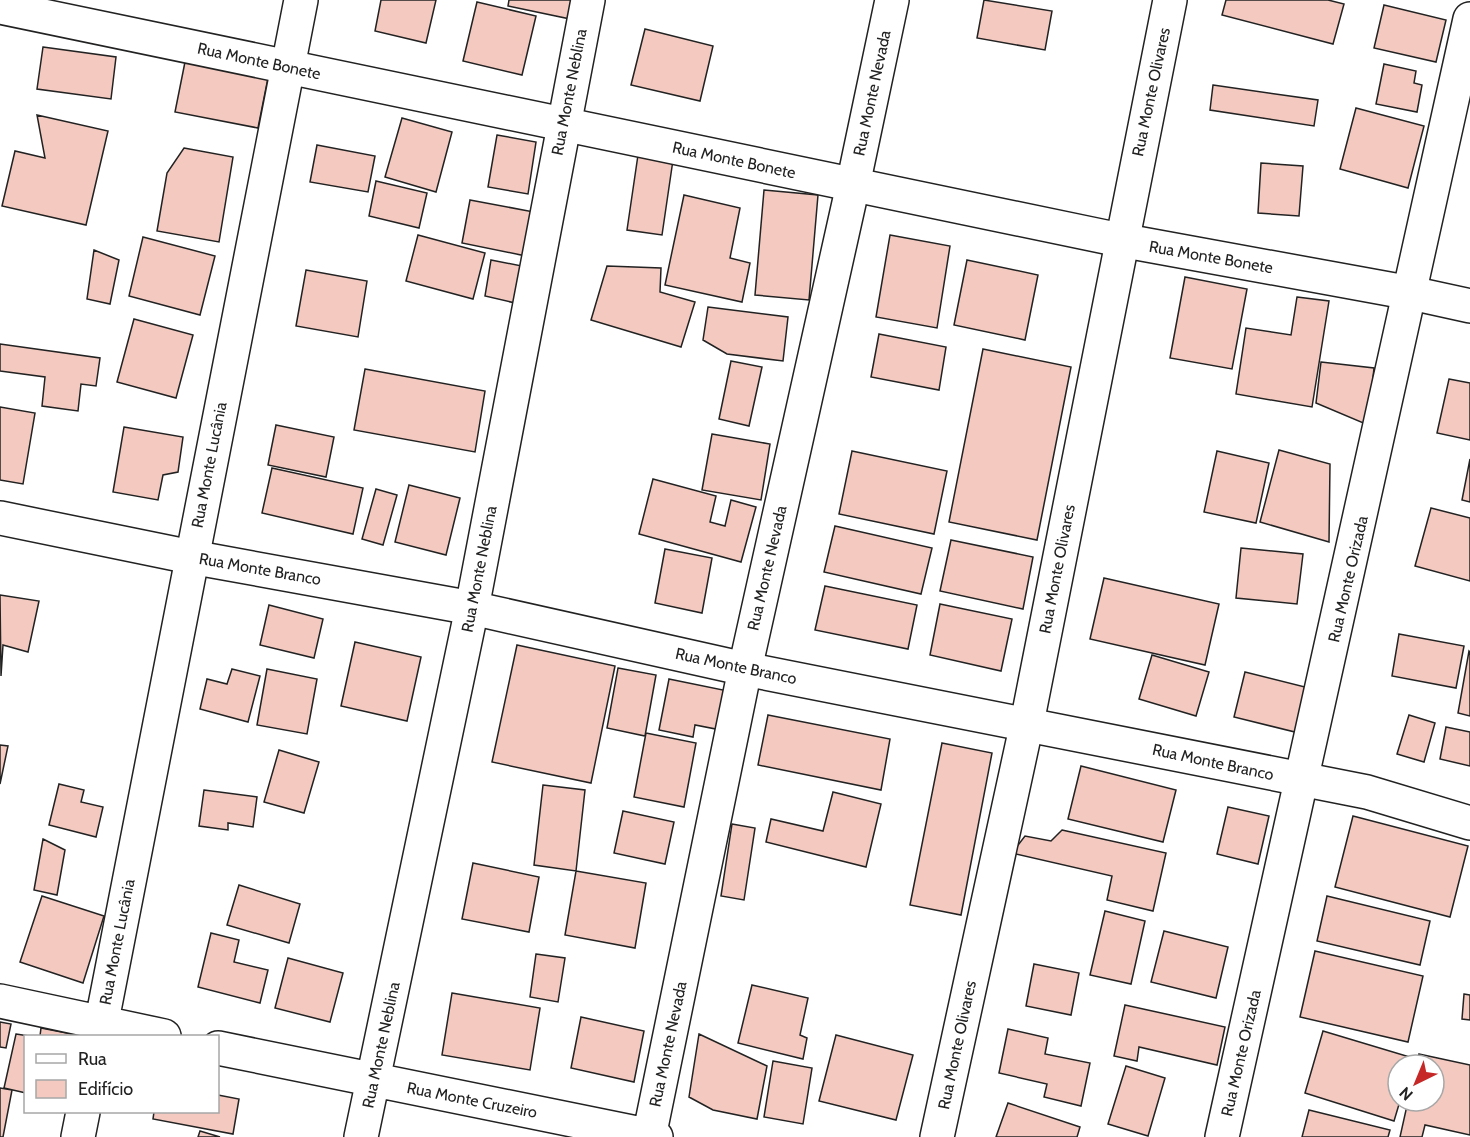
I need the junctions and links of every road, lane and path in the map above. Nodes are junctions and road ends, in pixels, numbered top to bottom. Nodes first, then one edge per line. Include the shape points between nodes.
1 (1, 0) edge
2 (302, 0) edge
3 (588, 0) edge
4 (891, 0) edge
5 (1170, 0) edge
6 (0, 6) edge
7 (1470, 19) edge
8 (288, 67) junction
9 (562, 124) junction
10 (853, 185) junction
11 (1120, 240) junction
12 (1411, 293) junction
13 (1470, 306) edge
14 (0, 518) edge
15 (191, 557) junction
16 (472, 608) junction
17 (745, 669) junction
18 (1027, 723) junction
19 (1303, 781) junction
20 (1470, 823) edge
21 (0, 1001) edge
22 (100, 1030) edge
23 (153, 1035) edge
24 (219, 1048) edge
25 (374, 1080) junction
26 (83, 1113) edge
27 (651, 1136) edge
28 (78, 1137) edge
29 (361, 1137) edge
30 (937, 1137) edge
31 (1222, 1137) edge

1 - 6 street
2 - 8 street, Rua Monte Lucânia
3 - 9 street, Rua Monte Neblina
4 - 10 street, Rua Monte Nevada
5 - 11 street, Rua Monte Olivares
6 - 8 street, Rua Monte Bonete
7 - 12 street, Rua Monte Orizada
8 - 9 street, Rua Monte Bonete
8 - 15 street, Rua Monte Lucânia
9 - 10 street, Rua Monte Bonete
9 - 16 street, Rua Monte Neblina
10 - 11 street, Rua Monte Bonete
10 - 17 street, Rua Monte Nevada
11 - 12 street, Rua Monte Bonete
11 - 18 street, Rua Monte Olivares
12 - 13 street, Rua Monte Bonete
12 - 19 street, Rua Monte Orizada
14 - 15 street, Rua Monte Branco
15 - 16 street, Rua Monte Branco
15 - 22 street, Rua Monte Lucânia
16 - 17 street, Rua Monte Branco
16 - 25 street, Rua Monte Neblina
17 - 18 street, Rua Monte Branco
17 - 27 street, Rua Monte Nevada
18 - 19 street, Rua Monte Branco
18 - 30 street, Rua Monte Olivares
19 - 20 street, Rua Monte Branco via 1367,792
19 - 31 street, Rua Monte Orizada
21 - 22 street
22 - 23 street
24 - 25 street, Rua Monte Cruzeiro
25 - 27 street, Rua Monte Cruzeiro
25 - 29 street, Rua Monte Neblina
26 - 28 street

